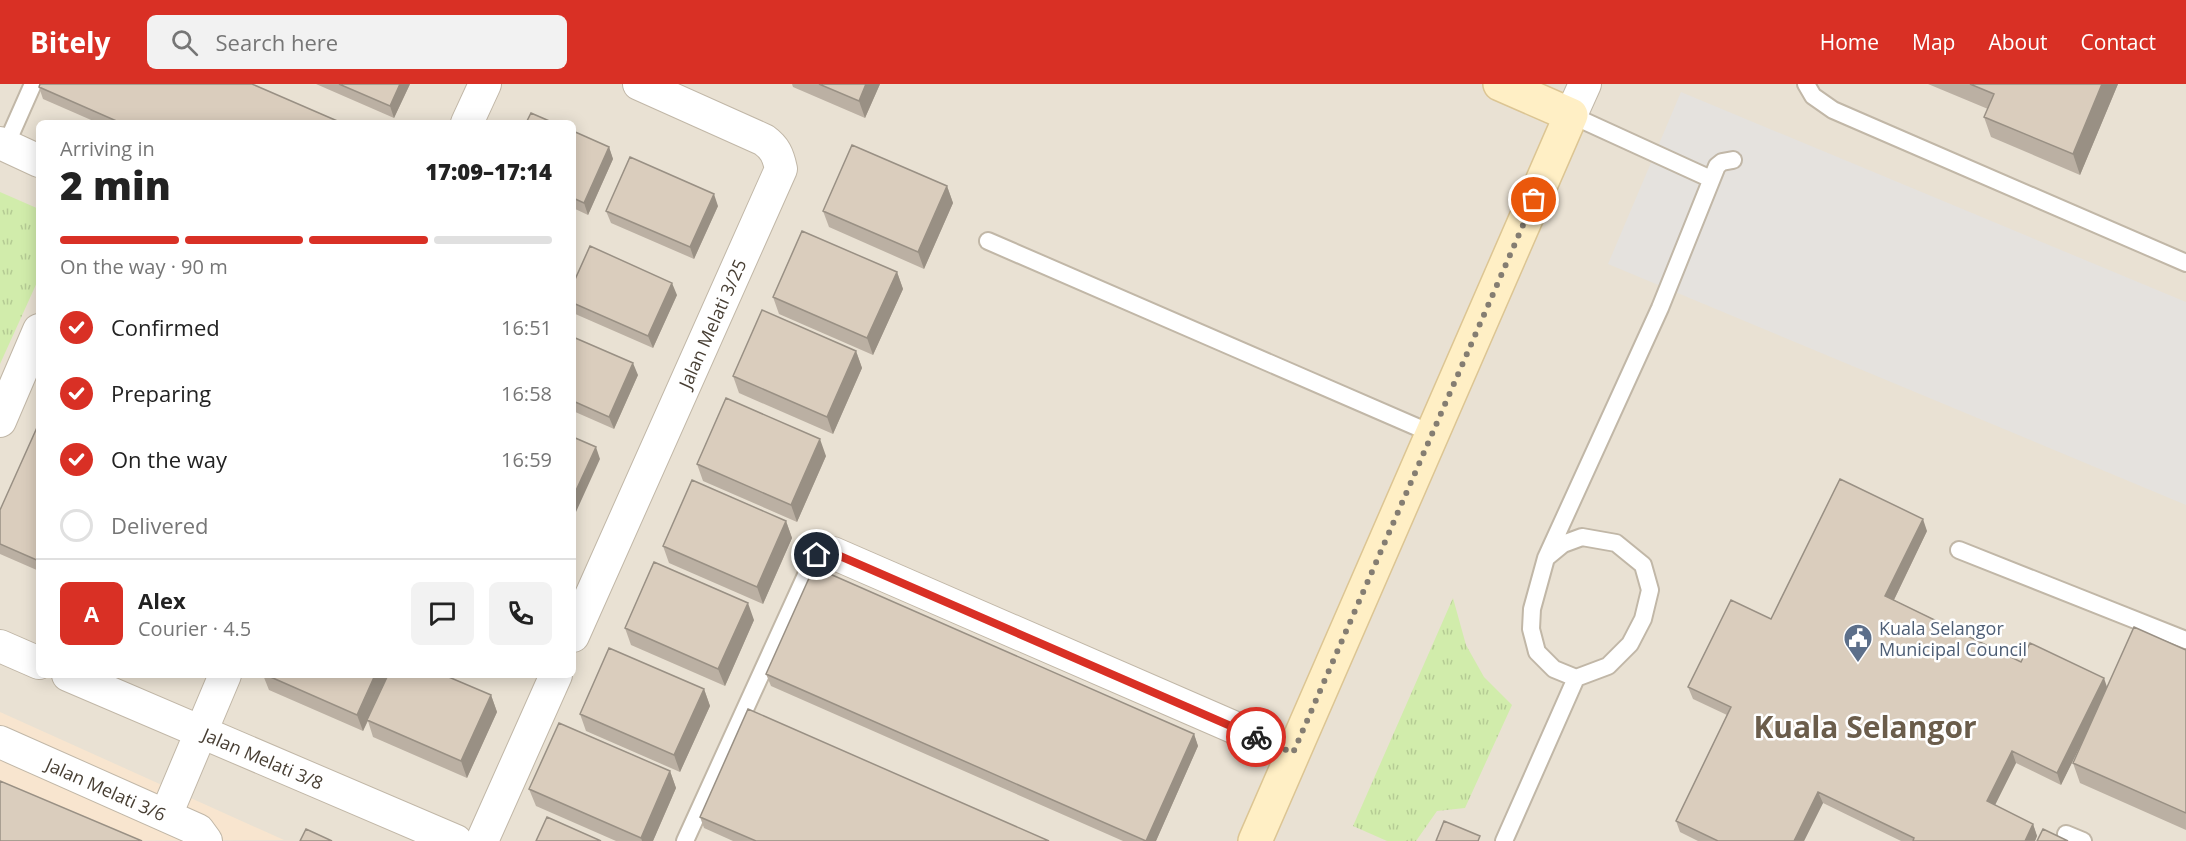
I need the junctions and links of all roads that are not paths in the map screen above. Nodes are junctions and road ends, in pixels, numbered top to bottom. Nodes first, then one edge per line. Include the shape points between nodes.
1 (33, 84) edge
2 (485, 84) edge
3 (639, 84) edge
4 (1500, 84) edge
5 (1585, 84) edge
6 (1806, 84) edge
7 (1571, 115) junction
8 (468, 120) edge
9 (3, 144) edge
10 (36, 160) edge
11 (1733, 160) dead end
12 (1712, 179) junction
13 (988, 241) dead end
14 (2186, 263) edge
15 (36, 337) edge
16 (0, 421) edge
17 (1433, 434) junction
18 (1959, 550) dead end
19 (817, 555) joint
20 (1546, 558) junction
21 (576, 629) edge
22 (2186, 640) edge
23 (0, 646) edge
24 (36, 662) edge
25 (75, 678) edge
26 (224, 678) edge
27 (555, 678) edge
28 (1576, 678) junction
29 (201, 731) junction
30 (0, 742) edge
31 (1293, 753) junction
32 (166, 815) junction
33 (2066, 834) dead end
34 (206, 841) edge
35 (456, 841) edge
36 (482, 841) edge
37 (685, 841) edge
38 (1255, 841) edge
39 (1504, 841) edge
40 (2083, 841) edge

1 - 9 lane
2 - 8 street
3 - 21 street, Jalan Melati 3/25 via 764,140 774,147 781,169
4 - 7 street
5 - 7 street
6 - 14 lane via 1813,96 1833,110
7 - 12 lane
7 - 17 street
9 - 10 street
11 - 12 lane via 1717,166
12 - 20 lane via 1660,308
13 - 17 lane
15 - 16 street
17 - 31 street
18 - 22 lane
19 - 31 street via 833,553
19 - 37 lane
20 - 28 lane via 1532,609 1531,629 1537,652 1554,669
20 - 28 lane via 1563,544 1582,537 1616,543 1643,565 1650,590 1643,618 1630,644 1608,666
23 - 24 street
25 - 29 street, Jalan Melati 3/8
26 - 29 street
27 - 36 street
28 - 39 lane
29 - 32 street
29 - 35 street, Jalan Melati 3/8
30 - 32 street, Jalan Melati 3/6
31 - 38 street
32 - 34 street, Jalan Melati 3/6 via 198,830
33 - 40 lane

